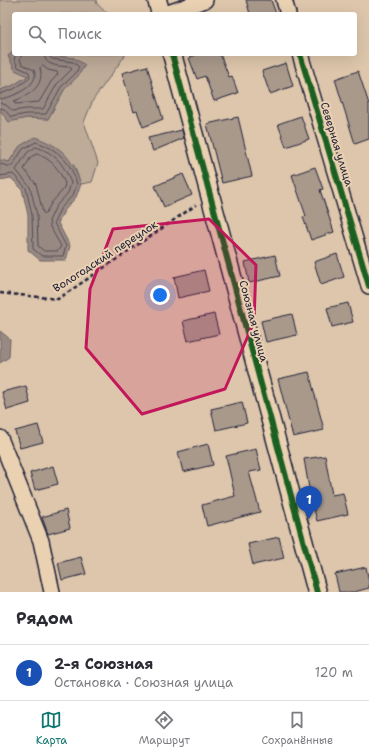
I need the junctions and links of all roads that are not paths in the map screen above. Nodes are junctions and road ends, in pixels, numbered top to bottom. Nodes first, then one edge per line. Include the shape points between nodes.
1 (157, 0) edge
2 (205, 0) edge
3 (284, 0) edge
4 (160, 12) edge
5 (172, 12) edge
6 (287, 12) edge
7 (173, 56) edge
8 (301, 56) edge
9 (369, 286) edge
10 (0, 438) edge
11 (52, 592) edge
12 (317, 592) edge

1 - 4 street
2 - 5 street
3 - 6 street
7 - 12 street, Союзная улица
8 - 9 street, Северная улица
10 - 11 street via 41,541

